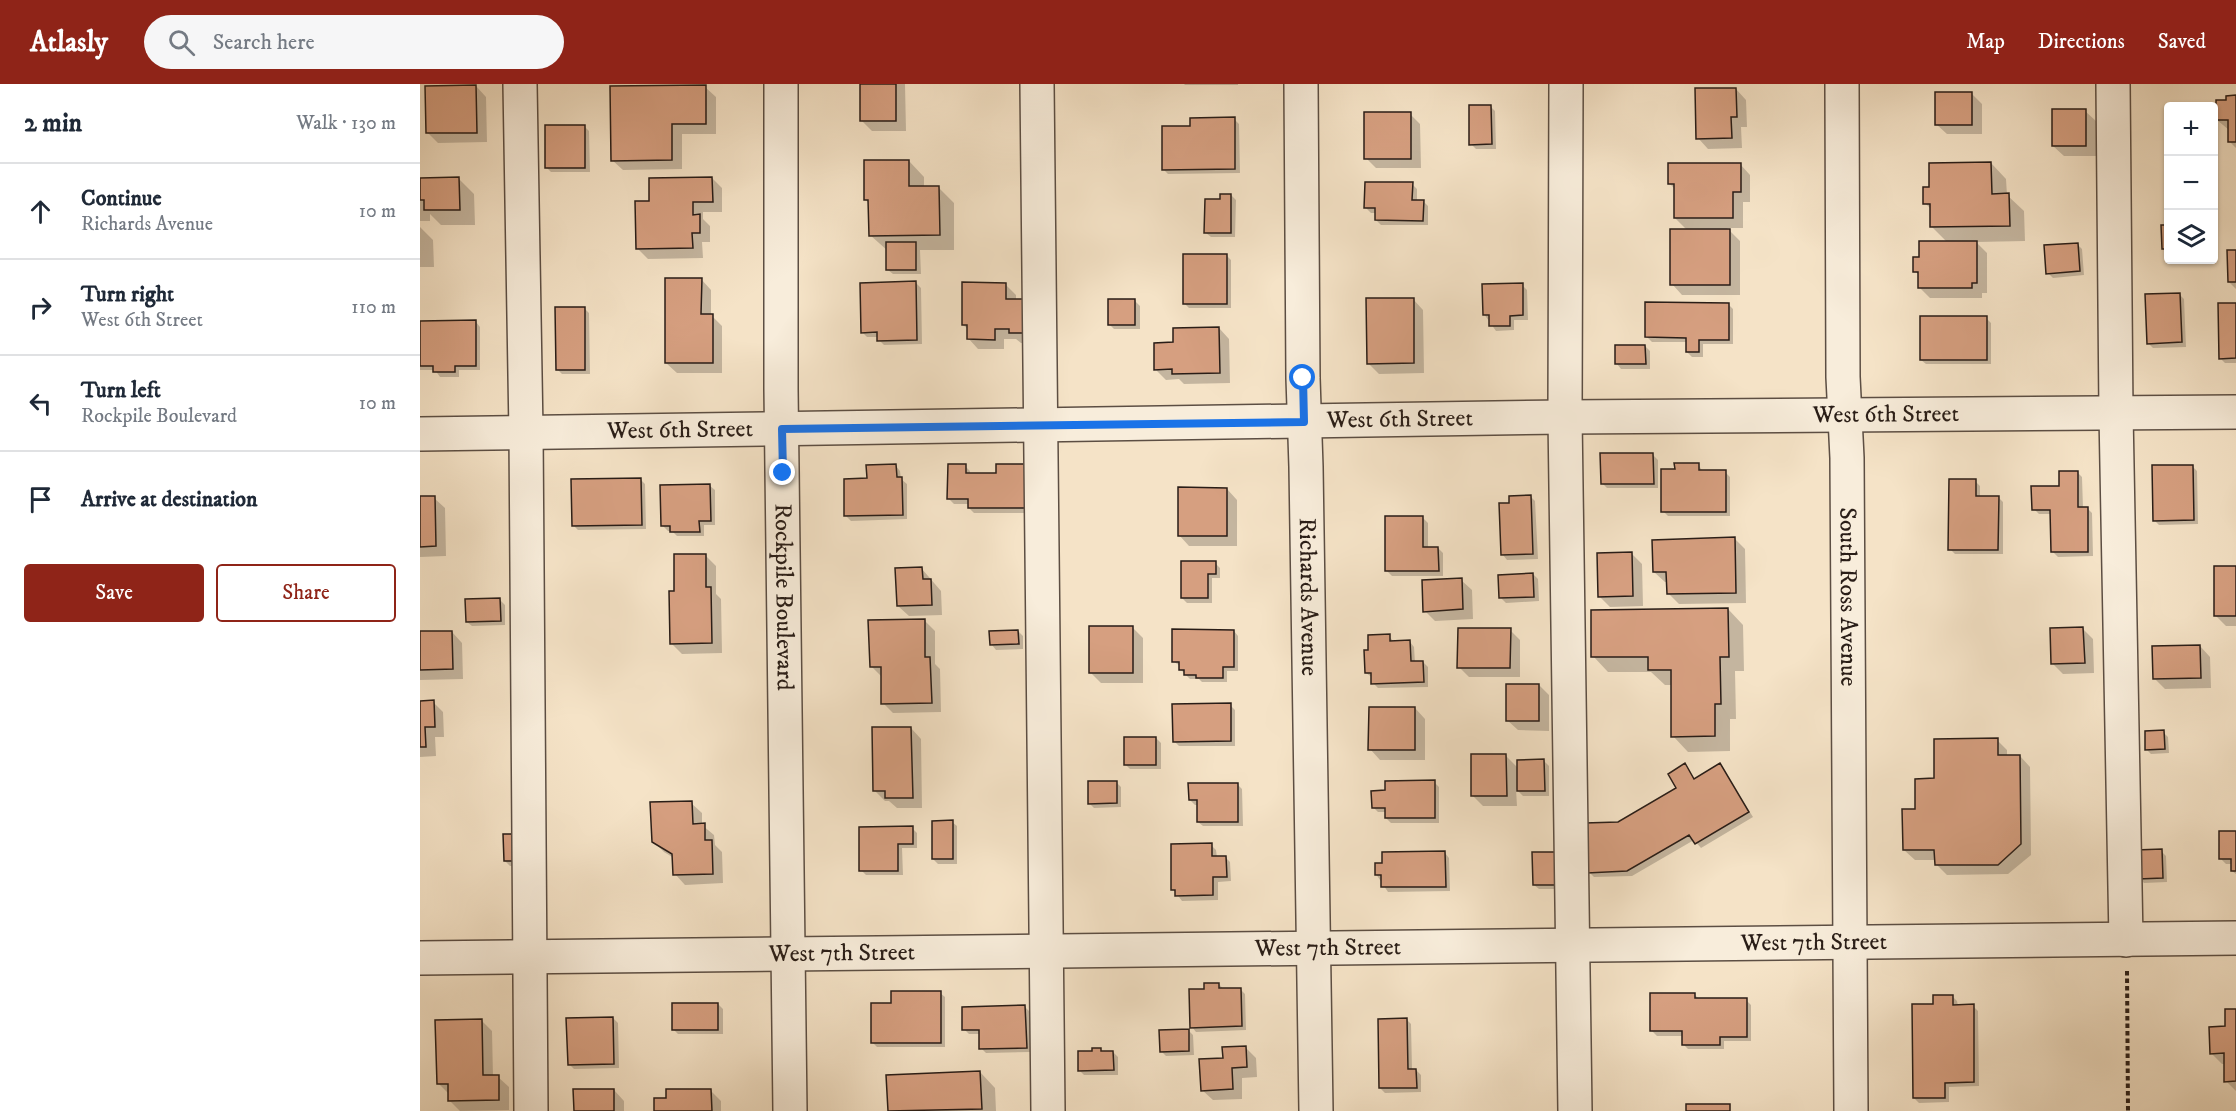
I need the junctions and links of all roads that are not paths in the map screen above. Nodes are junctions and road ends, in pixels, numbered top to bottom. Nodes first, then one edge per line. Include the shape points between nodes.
1 (520, 84) edge
2 (781, 84) edge
3 (1037, 84) edge
4 (1301, 84) edge
5 (1566, 84) edge
6 (1842, 84) edge
7 (2113, 84) edge
8 (2236, 412) edge
9 (2116, 413) junction
10 (1845, 415) junction
11 (1565, 417) junction
12 (1304, 422) junction
13 (1040, 426) junction
14 (782, 429) junction
15 (526, 432) junction
16 (420, 434) edge
17 (2236, 938) edge
18 (2126, 940) junction
19 (1848, 942) junction
20 (1572, 945) junction
21 (1314, 947) junction
22 (1047, 950) junction
23 (789, 952) junction
24 (531, 956) junction
25 (420, 958) edge
26 (531, 1111) edge
27 (790, 1111) edge
28 (1048, 1111) edge
29 (1316, 1111) edge
30 (1575, 1111) edge
31 (1851, 1111) edge

1 - 15 street
2 - 14 street, Rockpile Boulevard
3 - 13 street
4 - 12 street, Richards Avenue
5 - 11 street
6 - 10 street, South Ross Avenue
7 - 9 street
8 - 9 street, West 6th Street
9 - 10 street, West 6th Street
9 - 18 street
10 - 11 street, West 6th Street
10 - 19 street, South Ross Avenue
11 - 12 street, West 6th Street
11 - 20 street
12 - 13 street, West 6th Street
12 - 21 street, Richards Avenue
13 - 14 street, West 6th Street
13 - 22 street
14 - 15 street, West 6th Street
14 - 23 street, Rockpile Boulevard
15 - 16 street, West 6th Street
15 - 24 street
17 - 18 street, West 7th Street
18 - 19 street, West 7th Street
19 - 20 street, West 7th Street
19 - 31 street, South Ross Avenue
20 - 21 street, West 7th Street
20 - 30 street
21 - 22 street, West 7th Street
21 - 29 street, Richards Avenue
22 - 23 street, West 7th Street
22 - 28 street
23 - 24 street, West 7th Street
23 - 27 street, Rockpile Boulevard
24 - 25 street, West 7th Street
24 - 26 street

